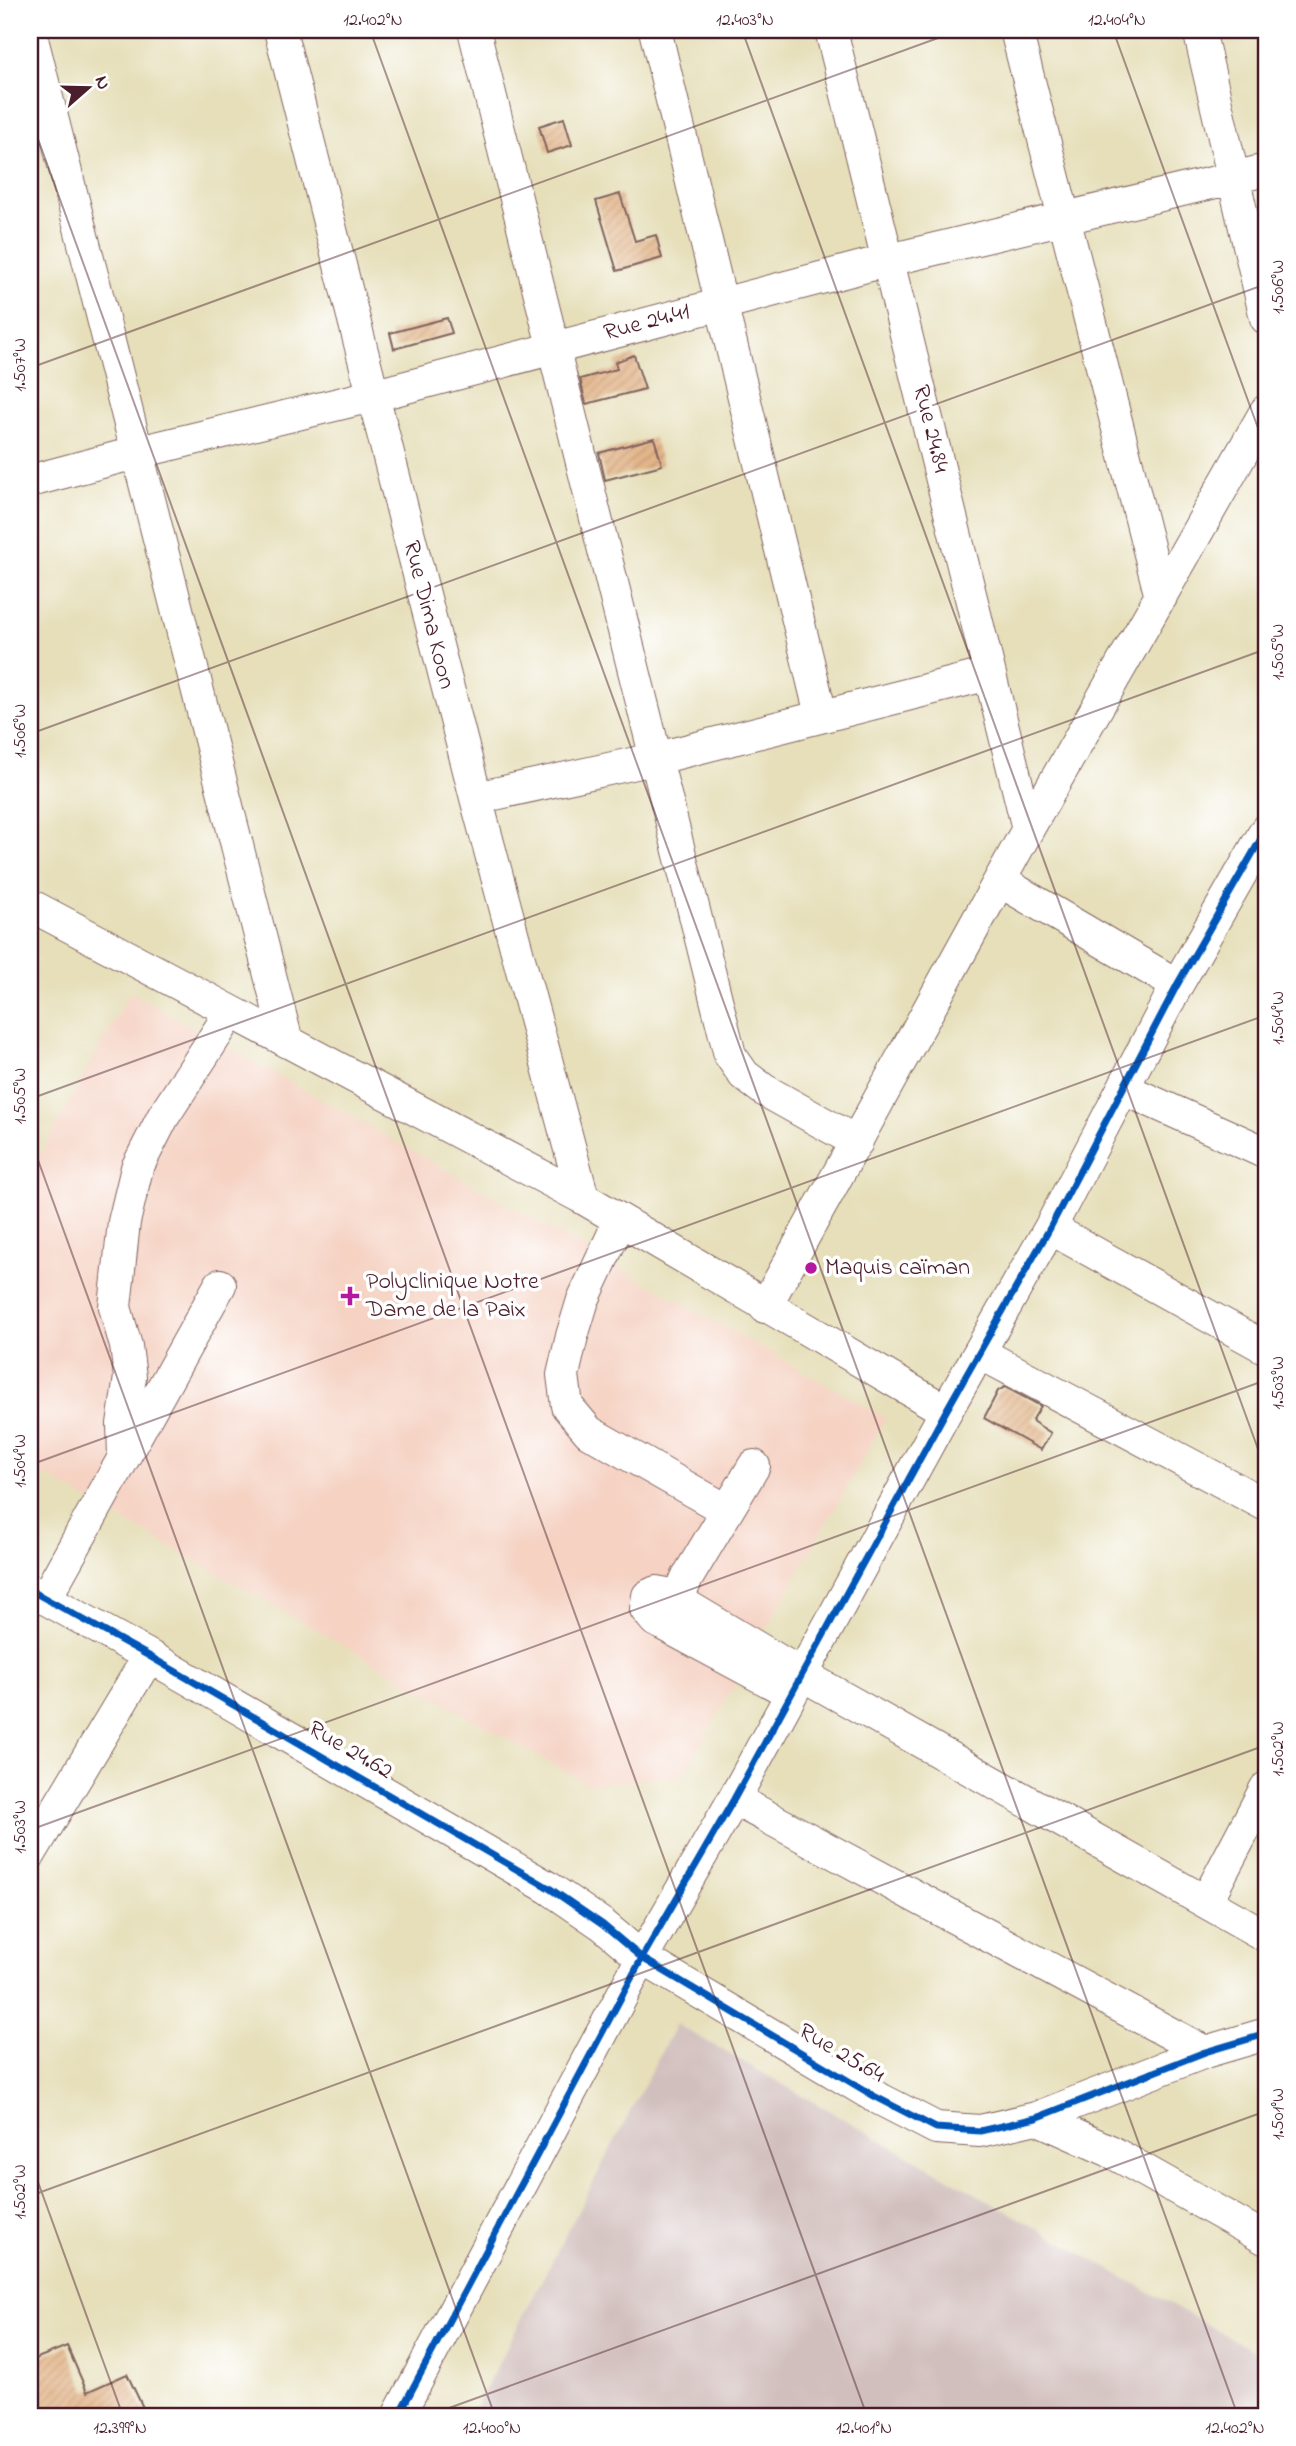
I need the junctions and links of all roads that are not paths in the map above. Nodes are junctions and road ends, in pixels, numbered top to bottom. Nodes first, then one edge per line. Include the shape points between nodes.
1 (280, 30) edge
2 (474, 30) edge
3 (654, 30) edge
4 (831, 30) edge
5 (1016, 30) edge
6 (1199, 30) edge
7 (30, 31) edge
8 (1266, 170) edge
9 (1235, 177) junction
10 (1063, 217) junction
11 (889, 260) junction
12 (721, 304) junction
13 (1266, 318) edge
14 (554, 347) junction
15 (372, 396) junction
16 (1266, 411) edge
17 (135, 453) junction
18 (30, 481) edge
19 (1161, 597) junction
20 (989, 674) junction
21 (821, 715) junction
22 (654, 759) junction
23 (475, 798) junction
24 (1028, 829) junction
25 (1266, 830) edge
26 (1255, 880) edge
27 (1000, 881) junction
28 (30, 905) edge
29 (1177, 985) junction
30 (231, 1012) junction
31 (287, 1042) junction
32 (1124, 1089) junction
33 (857, 1143) junction
34 (1266, 1153) edge
35 (583, 1198) junction
36 (620, 1220) junction
37 (1050, 1228) junction
38 (220, 1285) dead end
39 (765, 1307) junction
40 (1266, 1348) edge
41 (980, 1353) junction
42 (946, 1411) junction
43 (124, 1457) junction
44 (754, 1466) dead end
45 (1266, 1505) edge
46 (726, 1510) junction
47 (37, 1595) edge
48 (149, 1656) junction
49 (796, 1684) junction
50 (1266, 1788) edge
51 (734, 1799) junction
52 (30, 1854) edge
53 (1206, 1902) junction
54 (1266, 1936) edge
55 (642, 1958) junction
56 (1266, 2034) edge
57 (1205, 2052) junction
58 (1036, 2118) junction
59 (1266, 2239) edge
60 (398, 2416) edge

1 - 15 street, Rue Dima Koon
2 - 14 street
3 - 12 street
4 - 11 street, Rue 24.84
5 - 10 street
6 - 9 street
7 - 17 street
8 - 9 street, Rue 24.41
9 - 10 street, Rue 24.41
9 - 13 street
10 - 11 street, Rue 24.41
10 - 19 street
11 - 12 street, Rue 24.41
11 - 20 street, Rue 24.84
12 - 14 street, Rue 24.41
12 - 21 street
14 - 15 street, Rue 24.41
14 - 22 street
15 - 17 street, Rue 24.41
15 - 23 street, Rue Dima Koon
16 - 19 street
17 - 18 street, Rue 24.41
17 - 31 street
19 - 24 street
20 - 21 street
20 - 24 street, Rue 24.84
21 - 22 street
22 - 23 street
22 - 33 street via 730,1055 744,1075 764,1090
23 - 35 street, Rue Dima Koon
24 - 27 street
25 - 26 street
26 - 29 street
27 - 29 street
27 - 33 street
28 - 30 street
29 - 32 street
30 - 31 street
30 - 43 street via 163,1117 137,1168 130,1195 115,1307 130,1377
31 - 35 street
32 - 34 street
32 - 37 street
33 - 39 street
35 - 36 street
36 - 39 street
36 - 46 street via 583,1300 572,1336 563,1376 567,1406 589,1432
37 - 40 street
37 - 41 street
38 - 43 street
39 - 42 street
41 - 42 street
41 - 45 street
42 - 49 street
43 - 47 street
44 - 46 street
46 - 49 street via 672,1613
47 - 48 street, Rue 24.62
48 - 52 street
48 - 55 street, Rue 24.62 via 548,1888 603,1924
49 - 51 street
49 - 53 street
50 - 53 street
51 - 55 street
51 - 57 street
53 - 54 street
55 - 58 street, Rue 25.64 via 874,2096 936,2127 980,2131
55 - 60 street
56 - 57 street, Rue 25.64
57 - 58 street, Rue 25.64
58 - 59 street via 1110,2151

